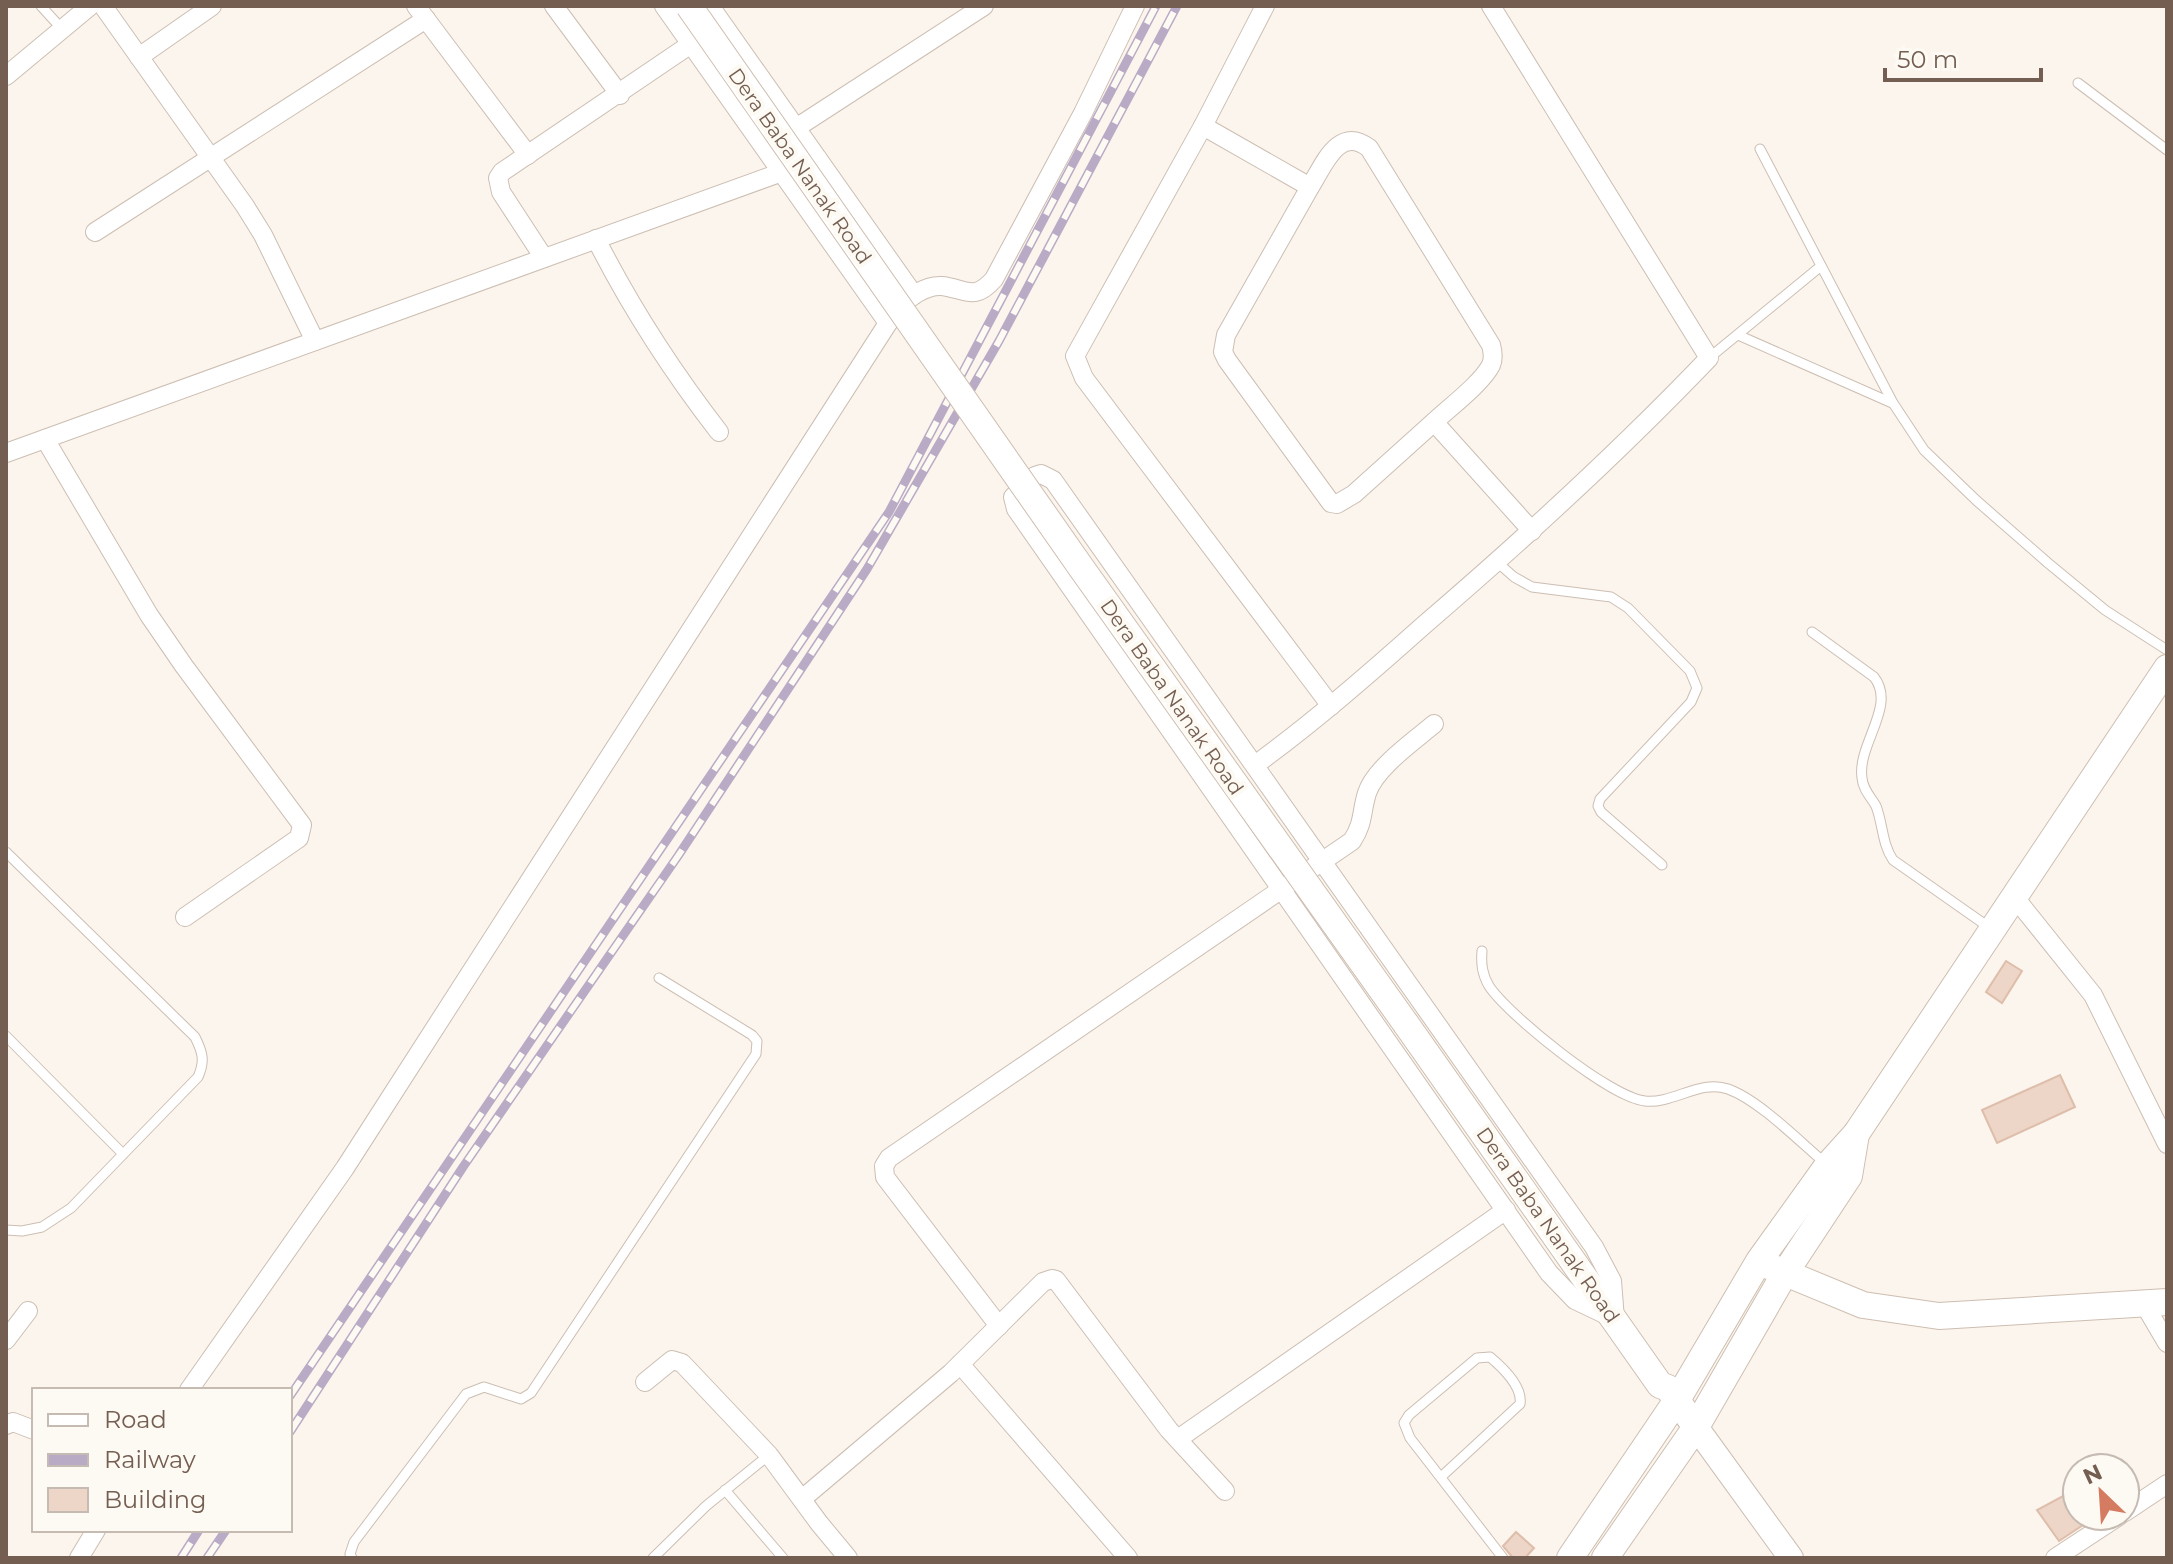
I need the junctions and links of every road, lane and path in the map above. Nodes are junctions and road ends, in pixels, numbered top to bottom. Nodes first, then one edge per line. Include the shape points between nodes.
1 (41, 6) edge
2 (90, 6) edge
3 (103, 6) edge
4 (212, 6) edge
5 (554, 6) edge
6 (664, 6) edge
7 (689, 6) edge
8 (710, 6) edge
9 (984, 6) edge
10 (1135, 6) edge
11 (1265, 6) edge
12 (1491, 6) edge
13 (421, 12) edge
14 (62, 29) junction
15 (691, 44) junction
16 (139, 57) junction
17 (6, 76) edge
18 (2078, 83) dead end
19 (620, 95) junction
20 (1203, 126) junction
21 (796, 128) junction
22 (1760, 149) dead end
23 (2167, 150) edge
24 (528, 155) junction
25 (211, 156) junction
26 (818, 159) junction
27 (783, 171) junction
28 (1310, 187) junction
29 (95, 232) dead end
30 (596, 239) junction
31 (544, 258) junction
32 (1821, 266) junction
33 (914, 295) junction
34 (888, 323) junction
35 (1738, 335) junction
36 (315, 341) junction
37 (1709, 358) junction
38 (1893, 403) junction
39 (1434, 422) junction
40 (719, 432) dead end
41 (45, 439) junction
42 (7, 451) edge
43 (1532, 531) junction
44 (1497, 562) junction
45 (1812, 632) dead end
46 (2167, 650) edge
47 (2167, 668) edge
48 (1331, 706) junction
49 (1434, 724) dead end
50 (1255, 765) junction
51 (6, 852) edge
52 (1323, 861) junction
53 (1662, 865) dead end
54 (1282, 890) junction
55 (2020, 904) dead end
56 (185, 917) dead end
57 (1992, 930) junction
58 (1482, 951) dead end
59 (659, 978) dead end
60 (6, 1036) edge
61 (1856, 1134) junction
62 (2167, 1144) edge
63 (123, 1154) junction
64 (1828, 1165) junction
65 (1506, 1210) junction
66 (6, 1230) edge
67 (1759, 1261) junction
68 (1785, 1273) junction
69 (2156, 1303) edge
70 (28, 1311) dead end
71 (1615, 1319) junction
72 (999, 1326) junction
73 (6, 1340) edge
74 (2167, 1343) edge
75 (960, 1364) junction
76 (645, 1382) dead end
77 (190, 1388) edge
78 (1668, 1399) junction
79 (6, 1425) edge
80 (32, 1429) edge
81 (1692, 1433) junction
82 (1178, 1439) junction
83 (769, 1455) junction
84 (1441, 1477) junction
85 (2167, 1484) edge
86 (725, 1490) junction
87 (1225, 1491) dead end
88 (802, 1499) junction
89 (2141, 1501) edge
90 (95, 1532) edge
91 (2095, 1532) edge
92 (79, 1558) edge
93 (352, 1558) edge
94 (653, 1558) edge
95 (783, 1558) edge
96 (848, 1558) edge
97 (1128, 1558) edge
98 (1503, 1558) edge
99 (1570, 1558) edge
100 (1605, 1558) edge
101 (1773, 1558) edge
102 (1791, 1558) edge
103 (2055, 1558) edge

1 - 14 lane
2 - 14 street
3 - 16 street
4 - 16 street
5 - 19 street
6 - 15 street
7 - 71 main road, Dera Baba Nanak Road, bridge
8 - 21 street
9 - 21 street
10 - 33 street via 994,279 973,293 942,286
11 - 20 street
12 - 37 street
13 - 24 street
13 - 25 street
14 - 17 street
15 - 19 street
15 - 27 street
16 - 25 street
18 - 23 lane
19 - 24 street
20 - 28 street
20 - 48 street via 1075,356 1084,378
21 - 26 street
22 - 32 lane
24 - 31 street via 502,172 498,184
25 - 29 street
25 - 36 street via 263,235
26 - 27 street
26 - 33 street
27 - 30 street
27 - 34 street
28 - 39 street via 1340,144 1360,141 1369,148 1491,345 1491,365
28 - 39 street via 1226,335 1227,360 1331,503 1354,494
30 - 31 street
30 - 40 street via 659,350
31 - 36 street
32 - 35 lane
32 - 38 lane
33 - 34 street
34 - 77 street via 345,1168
35 - 37 lane
35 - 38 lane
36 - 41 street
37 - 43 street
38 - 46 lane via 1924,450 1977,501 2105,610
39 - 43 street
41 - 42 street
41 - 56 street via 149,615 302,825 299,838
43 - 44 street
44 - 48 street
44 - 53 lane via 1532,587 1611,597 1690,671 1697,688 1691,702 1598,806
45 - 57 lane via 1881,686 1883,696 1861,778 1875,805 1887,851
47 - 57 main road
48 - 50 street
49 - 52 street via 1375,778 1361,827 1352,841
50 - 52 street
50 - 54 street via 1053,480 1035,476 1013,497 1016,509
51 - 63 lane via 195,1037 202,1050 198,1077
52 - 54 street
52 - 71 street via 1594,1247 1612,1281
54 - 65 street
54 - 72 street via 889,1158 885,1177
55 - 62 street via 2093,995
57 - 61 main road
58 - 64 lane via 1484,977 1520,1021 1604,1082 1641,1101 1659,1102 1708,1087 1727,1088 1753,1102
59 - 93 lane via 752,1035 756,1054 531,1393 521,1399 484,1387 466,1394 354,1542
60 - 63 lane
61 - 64 main road
61 - 68 main road via 1849,1176
63 - 66 lane via 56,1219 42,1227
64 - 67 main road
65 - 71 street via 1563,1290
65 - 82 street
67 - 68 main road
67 - 78 main road
68 - 69 main road via 1863,1305 1939,1316
68 - 81 main road
69 - 74 street
70 - 73 street
71 - 78 main road, Dera Baba Nanak Road
72 - 75 street
72 - 82 street via 1043,1282 1056,1280
75 - 88 street
75 - 97 street
76 - 83 street via 677,1360
78 - 81 main road, Dera Baba Nanak Road
78 - 99 main road
79 - 80 street via 13,1422
81 - 100 main road
81 - 101 street
81 - 102 street
82 - 87 street
83 - 86 lane
83 - 88 street
84 - 84 lane via 1404,1423 1477,1358 1490,1357 1517,1388 1520,1404
84 - 98 lane
85 - 89 street
86 - 94 lane
86 - 95 lane
88 - 96 street
90 - 92 street
91 - 103 street

